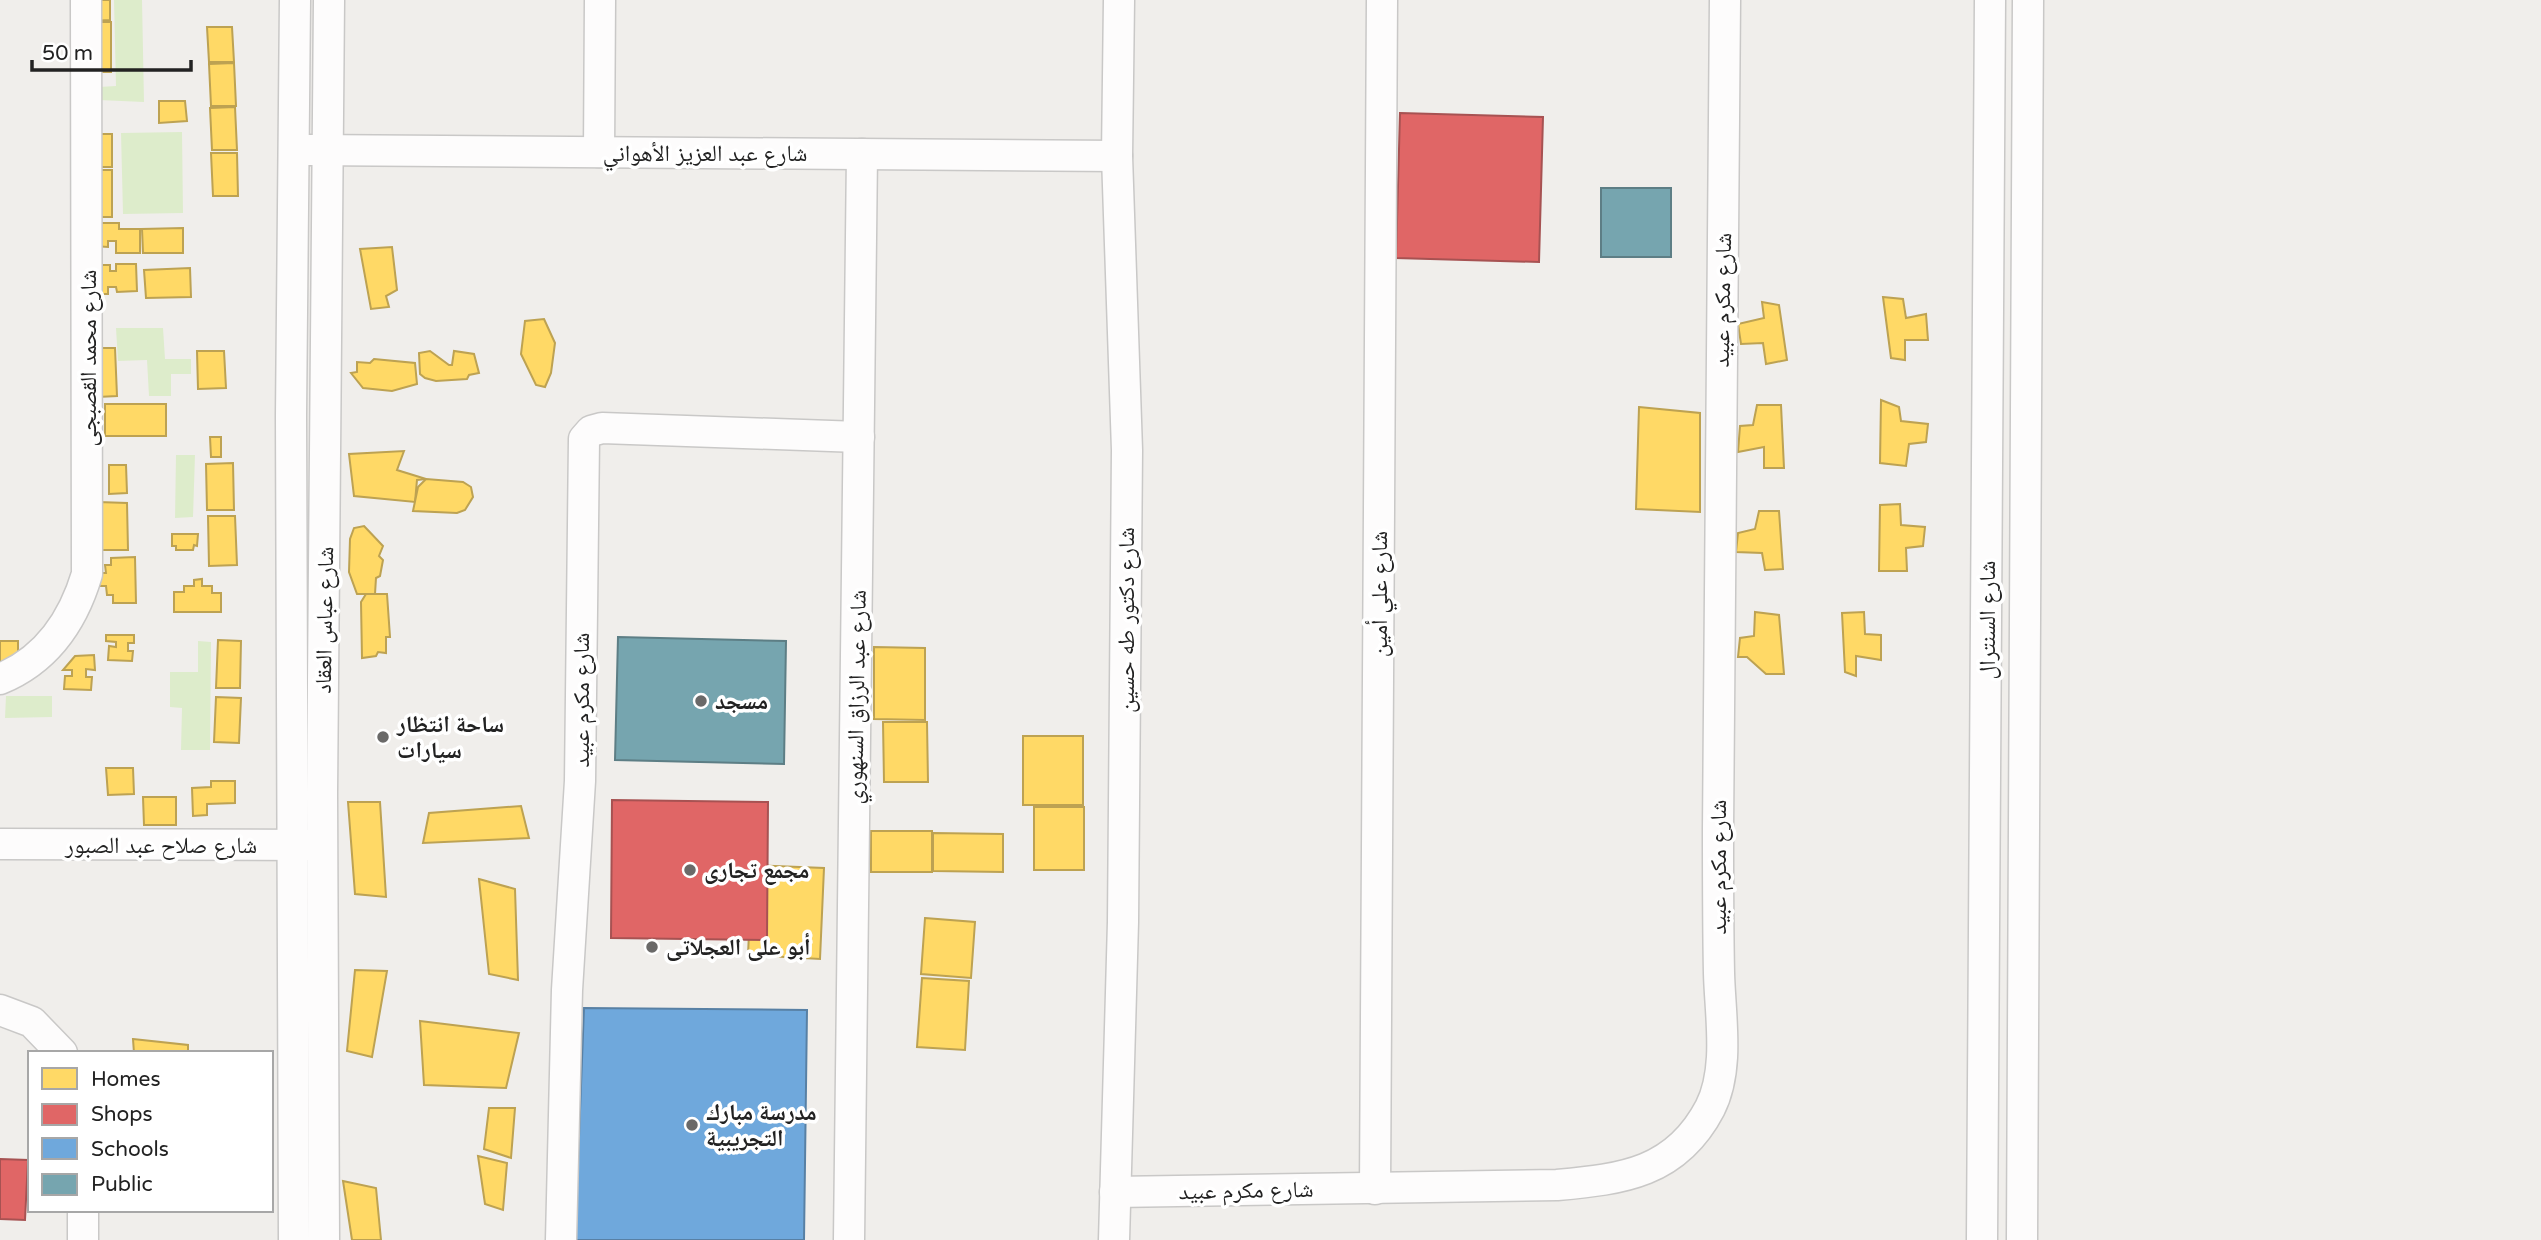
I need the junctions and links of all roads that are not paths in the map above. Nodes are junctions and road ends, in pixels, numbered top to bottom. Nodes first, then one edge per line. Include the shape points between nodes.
1 (86, 0) edge
2 (295, 0) edge
3 (329, 0) edge
4 (600, 0) edge
5 (1119, 0) edge
6 (1382, 0) edge
7 (1725, 0) edge
8 (1990, 0) edge
9 (2028, 0) edge
10 (293, 149) junction
11 (327, 150) junction
12 (599, 152) junction
13 (862, 154) junction
14 (1117, 156) junction
15 (859, 436) junction
16 (0, 679) edge
17 (0, 844) edge
18 (308, 845) junction
19 (0, 1010) edge
20 (60, 1051) edge
21 (1375, 1189) junction
22 (1115, 1192) junction
23 (83, 1212) edge
24 (83, 1240) edge
25 (294, 1240) edge
26 (324, 1240) edge
27 (561, 1240) edge
28 (849, 1240) edge
29 (1114, 1240) edge
30 (1982, 1240) edge
31 (2022, 1240) edge

1 - 16 street, شارع محمد القصبجى via 87,574 72,615 56,638 36,659
2 - 10 street, شارع عباس العقاد
3 - 11 street, شارع عباس العقاد
4 - 12 street
5 - 14 street, شارع دكتور طه حسين
6 - 21 street, شارع علي أمين
7 - 21 street, شارع مكرم عبيد via 1718,832 1721,1065 1710,1106 1685,1144 1638,1174 1557,1185
8 - 30 street, شارع السنترال
9 - 31 street, شارع السنترال
10 - 11 street, شارع عبد العزيز الأهواني
10 - 18 street, شارع عباس العقاد
11 - 12 street, شارع عبد العزيز الأهواني
11 - 18 street, شارع عباس العقاد
12 - 13 street, شارع عبد العزيز الأهواني
13 - 14 street, شارع عبد العزيز الأهواني
13 - 15 street, شارع عبد الرزاق السنهوري
14 - 22 street, شارع دكتور طه حسين via 1127,462 1123,922
15 - 27 street, شارع مكرم عبيد via 602,428 584,439 580,788 567,990
15 - 28 street, شارع عبد الرزاق السنهوري
17 - 18 street, شارع صلاح عبد الصبور
18 - 25 street, شارع عباس العقاد
18 - 26 street, شارع عباس العقاد
19 - 20 street via 32,1023
21 - 22 street, شارع مكرم عبيد
22 - 29 street, شارع دكتور طه حسين
23 - 24 street

